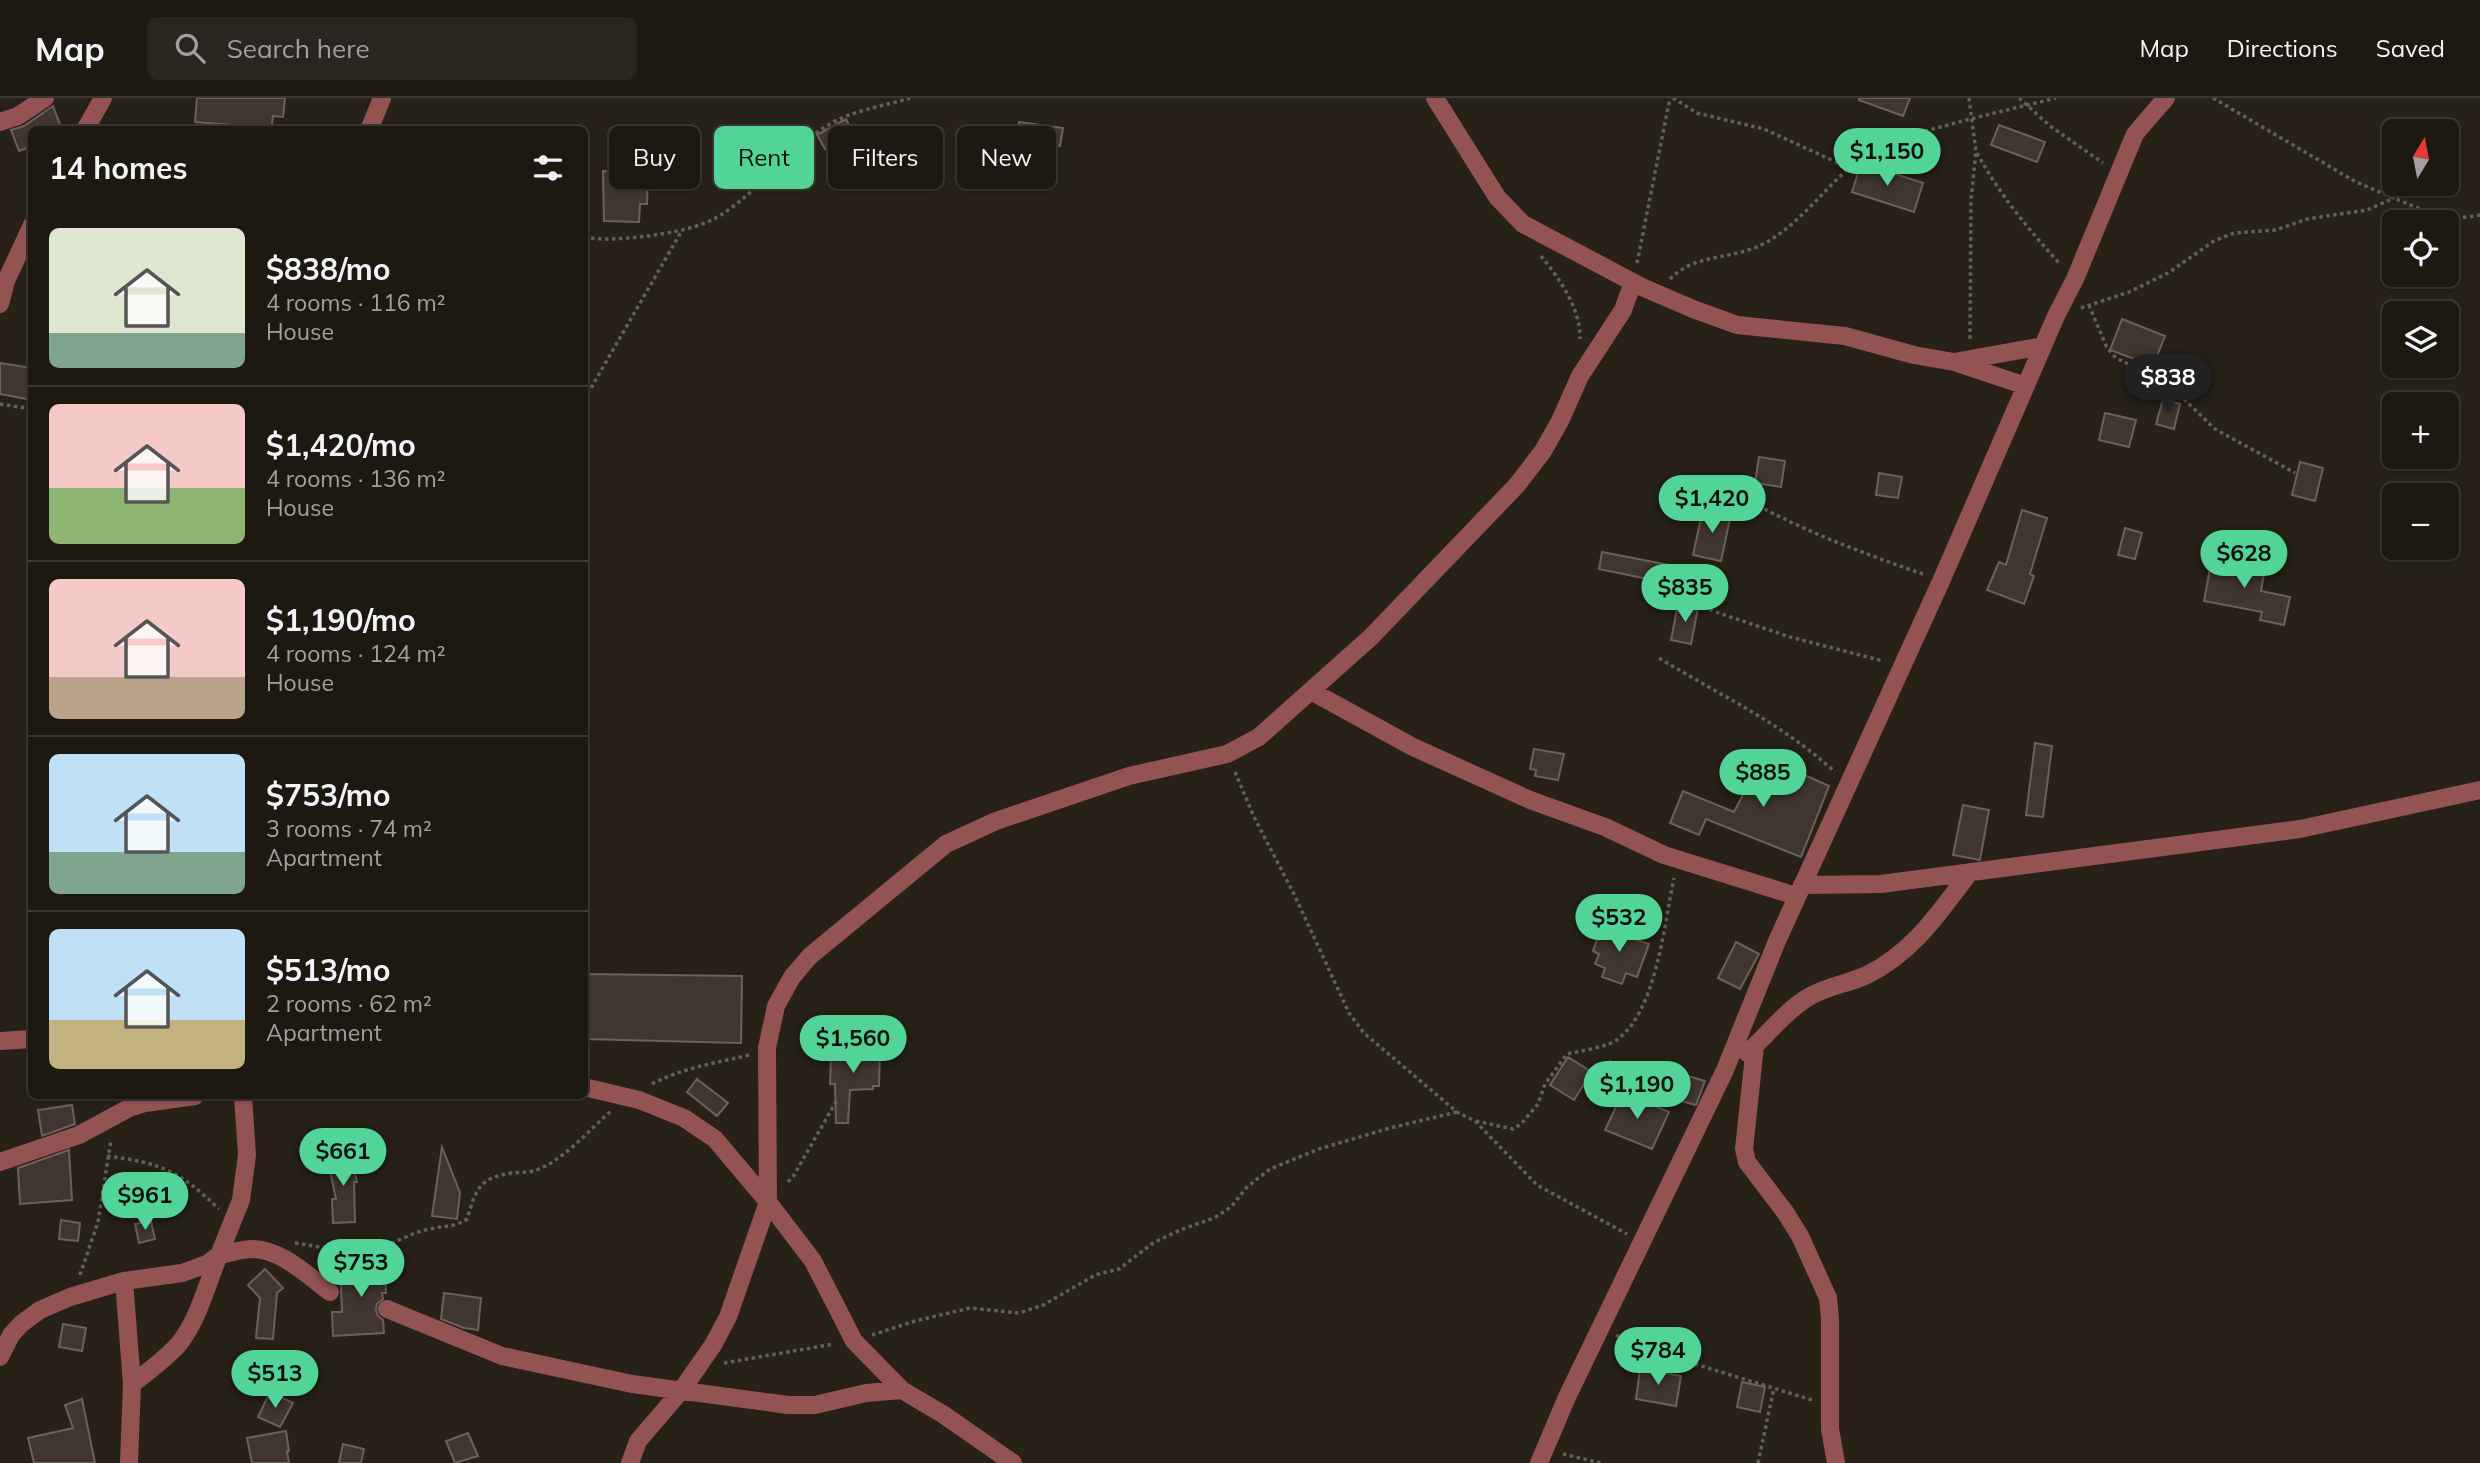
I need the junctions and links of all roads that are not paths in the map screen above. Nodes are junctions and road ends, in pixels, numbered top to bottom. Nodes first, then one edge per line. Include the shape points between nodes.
1 (45, 98) edge
2 (103, 98) edge
3 (382, 98) edge
4 (1435, 98) edge
5 (2166, 98) edge
6 (0, 122) edge
7 (87, 126) edge
8 (371, 126) edge
9 (28, 234) edge
10 (1633, 282) junction
11 (0, 304) edge
12 (2043, 346) junction
13 (1962, 361) junction
14 (2026, 386) junction
15 (1311, 691) junction
16 (2480, 790) edge
17 (1970, 872) junction
18 (1799, 891) junction
19 (28, 1039) edge
20 (0, 1041) edge
21 (1755, 1046) junction
22 (1725, 1070) junction
23 (588, 1088) edge
24 (174, 1099) edge
25 (243, 1099) edge
26 (0, 1162) edge
27 (769, 1198) junction
28 (219, 1255) junction
29 (124, 1281) junction
30 (330, 1292) dead end
31 (387, 1309) dead end
32 (0, 1357) edge
33 (132, 1384) junction
34 (902, 1390) junction
35 (681, 1391) junction
36 (1541, 1456) edge
37 (128, 1463) edge
38 (630, 1463) edge
39 (1013, 1463) edge
40 (1836, 1463) edge

1 - 6 street
2 - 7 street
3 - 8 street
4 - 10 street via 1497,197 1523,225
5 - 12 street via 2135,134
9 - 11 street
10 - 13 street via 1737,325 1845,336 1914,355
10 - 15 street via 1623,310 1580,376 1543,451 1517,485 1371,637
12 - 13 street
12 - 14 street
13 - 14 street
14 - 18 street
15 - 18 street via 1471,775 1664,855
15 - 27 street via 1259,737 1227,754 1129,776 996,821 946,845 810,956 776,1006 767,1048
16 - 17 street via 2300,829
17 - 18 street
17 - 21 street via 1931,925 1906,949 1867,975 1806,998
18 - 22 street
19 - 20 street
21 - 22 street
21 - 40 street via 1744,1149 1747,1163 1800,1237 1828,1298 1830,1429
22 - 36 street
23 - 27 street via 684,1118 715,1139
24 - 26 street via 145,1103 79,1135
25 - 28 street via 247,1155 241,1199
27 - 34 street via 813,1261 854,1341
27 - 35 street via 727,1317
28 - 29 street via 182,1273
28 - 30 street via 268,1252
28 - 33 street via 178,1344
29 - 32 street via 40,1310 11,1335
29 - 33 street
31 - 35 street via 502,1356
33 - 37 street
34 - 35 street via 815,1405
34 - 39 street
35 - 38 street via 638,1441

